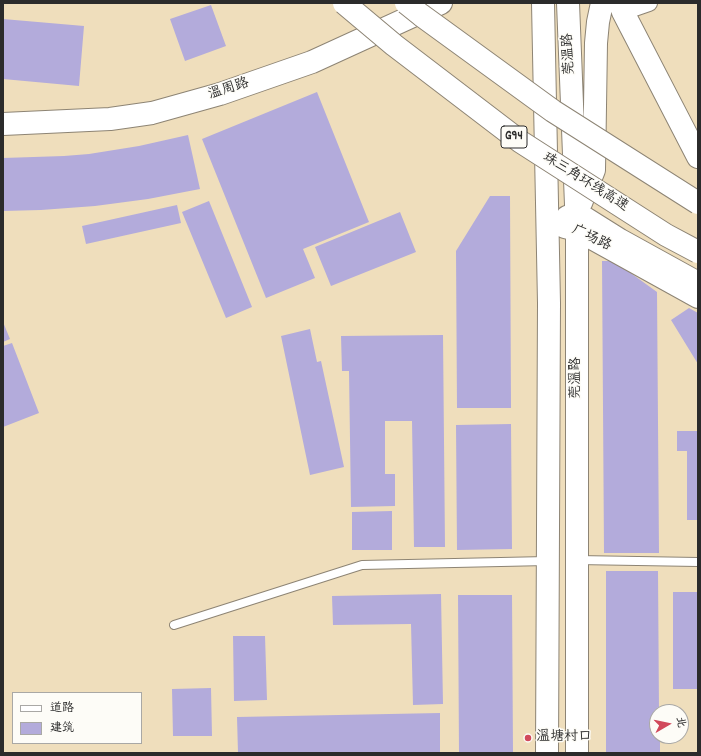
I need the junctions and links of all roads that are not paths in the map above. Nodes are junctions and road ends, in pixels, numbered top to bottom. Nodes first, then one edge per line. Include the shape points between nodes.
1 (344, 3) edge
2 (406, 3) edge
3 (441, 3) edge
4 (543, 3) edge
5 (568, 3) edge
6 (602, 3) edge
7 (649, 3) edge
8 (622, 7) edge
9 (3, 124) edge
10 (698, 157) edge
11 (698, 203) edge
12 (577, 222) junction
13 (547, 223) junction
14 (698, 252) edge
15 (698, 283) edge
16 (698, 297) edge
17 (576, 560) junction
18 (548, 561) junction
19 (698, 562) edge
20 (174, 625) dead end
21 (547, 753) edge
22 (577, 753) edge

1 - 14 main road, 珠三角环线高速 / G94, bridge via 520,142
2 - 11 main road, bridge via 553,111
3 - 9 main road, 温周路 via 312,62 220,94 152,113 110,119
4 - 13 main road, 莞温路
5 - 12 main road, 莞温路
6 - 12 main road via 596,43 594,170
7 - 8 street
8 - 10 main road
12 - 13 main road, 广场路
12 - 15 main road, 广场路 via 620,240
12 - 16 main road, 广场路
12 - 17 main road, 莞温路
13 - 18 main road, 莞温路
17 - 19 lane
17 - 22 main road, 莞温路
18 - 20 lane via 362,565
18 - 21 main road, 莞温路

